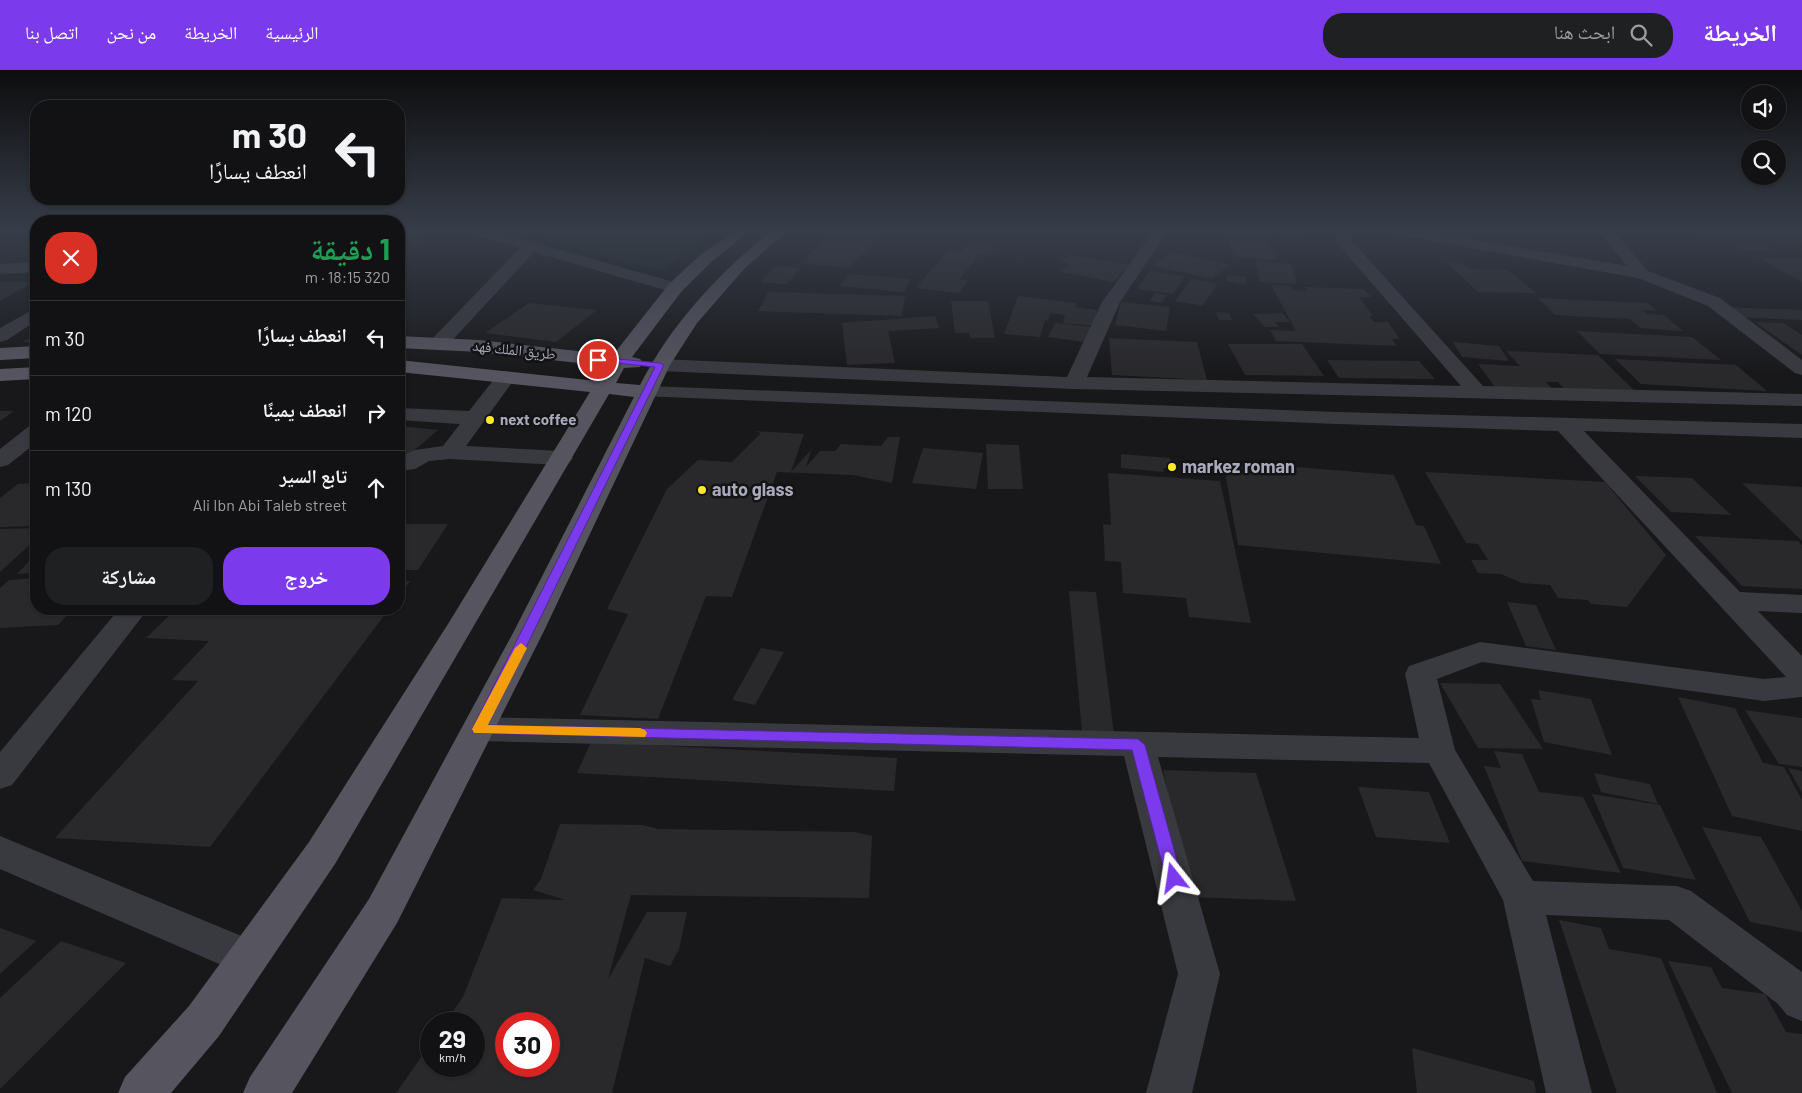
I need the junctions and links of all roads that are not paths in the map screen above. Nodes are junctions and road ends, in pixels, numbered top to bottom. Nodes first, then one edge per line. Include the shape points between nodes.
1 (500, 279) edge
2 (644, 279) edge
3 (685, 279) edge
4 (727, 279) edge
5 (1127, 279) edge
6 (1376, 279) edge
7 (1654, 279) edge
8 (676, 288) junction
9 (30, 317) edge
10 (0, 336) edge
11 (405, 342) edge
12 (439, 343) junction
13 (30, 352) edge
14 (0, 354) edge
15 (405, 367) edge
16 (1802, 369) edge
17 (30, 373) edge
18 (0, 375) edge
19 (610, 375) junction
20 (506, 377) junction
21 (653, 378) junction
22 (1074, 383) junction
23 (1477, 392) junction
24 (1802, 400) edge
25 (405, 414) edge
26 (475, 418) junction
27 (1565, 425) junction
28 (1802, 431) edge
29 (30, 437) edge
30 (450, 452) junction
31 (561, 458) junction
32 (0, 460) edge
33 (405, 464) edge
34 (1733, 601) junction
35 (1802, 604) edge
36 (129, 615) edge
37 (1802, 675) edge
38 (1802, 686) edge
39 (479, 729) junction
40 (1138, 745) junction
41 (1439, 750) junction
42 (0, 776) edge
43 (0, 852) edge
44 (1522, 897) junction
45 (247, 957) junction
46 (1802, 1001) edge
47 (141, 1093) edge
48 (266, 1093) edge
49 (1169, 1093) edge
50 (1569, 1093) edge

1 - 12 street
2 - 8 street
3 - 8 main road
4 - 21 main road via 690,320
5 - 22 street via 1111,302
6 - 23 street
7 - 16 street via 1714,302
8 - 19 main road
9 - 10 street
11 - 12 main road, طريق الملك فهد
12 - 19 main road, طريق الملك فهد
13 - 14 main road
15 - 20 main road
17 - 18 main road
19 - 20 main road
19 - 21 main road
19 - 21 main road, طريق الملك فهد
19 - 31 main road
20 - 26 street
21 - 22 street
21 - 27 street
21 - 39 main road
22 - 23 street
23 - 24 street
25 - 26 street
26 - 30 street
27 - 28 street
27 - 34 street
29 - 32 street
30 - 31 street
30 - 33 street via 423,455
31 - 45 main road via 322,854
34 - 35 street
34 - 37 street
36 - 42 street
38 - 41 street via 1764,690 1480,652 1420,674
39 - 40 street
39 - 48 main road via 383,911
40 - 41 street
40 - 49 street via 1199,974
41 - 44 street
43 - 45 street
44 - 46 street via 1677,903 1793,990
44 - 50 street
45 - 47 main road via 204,1021

